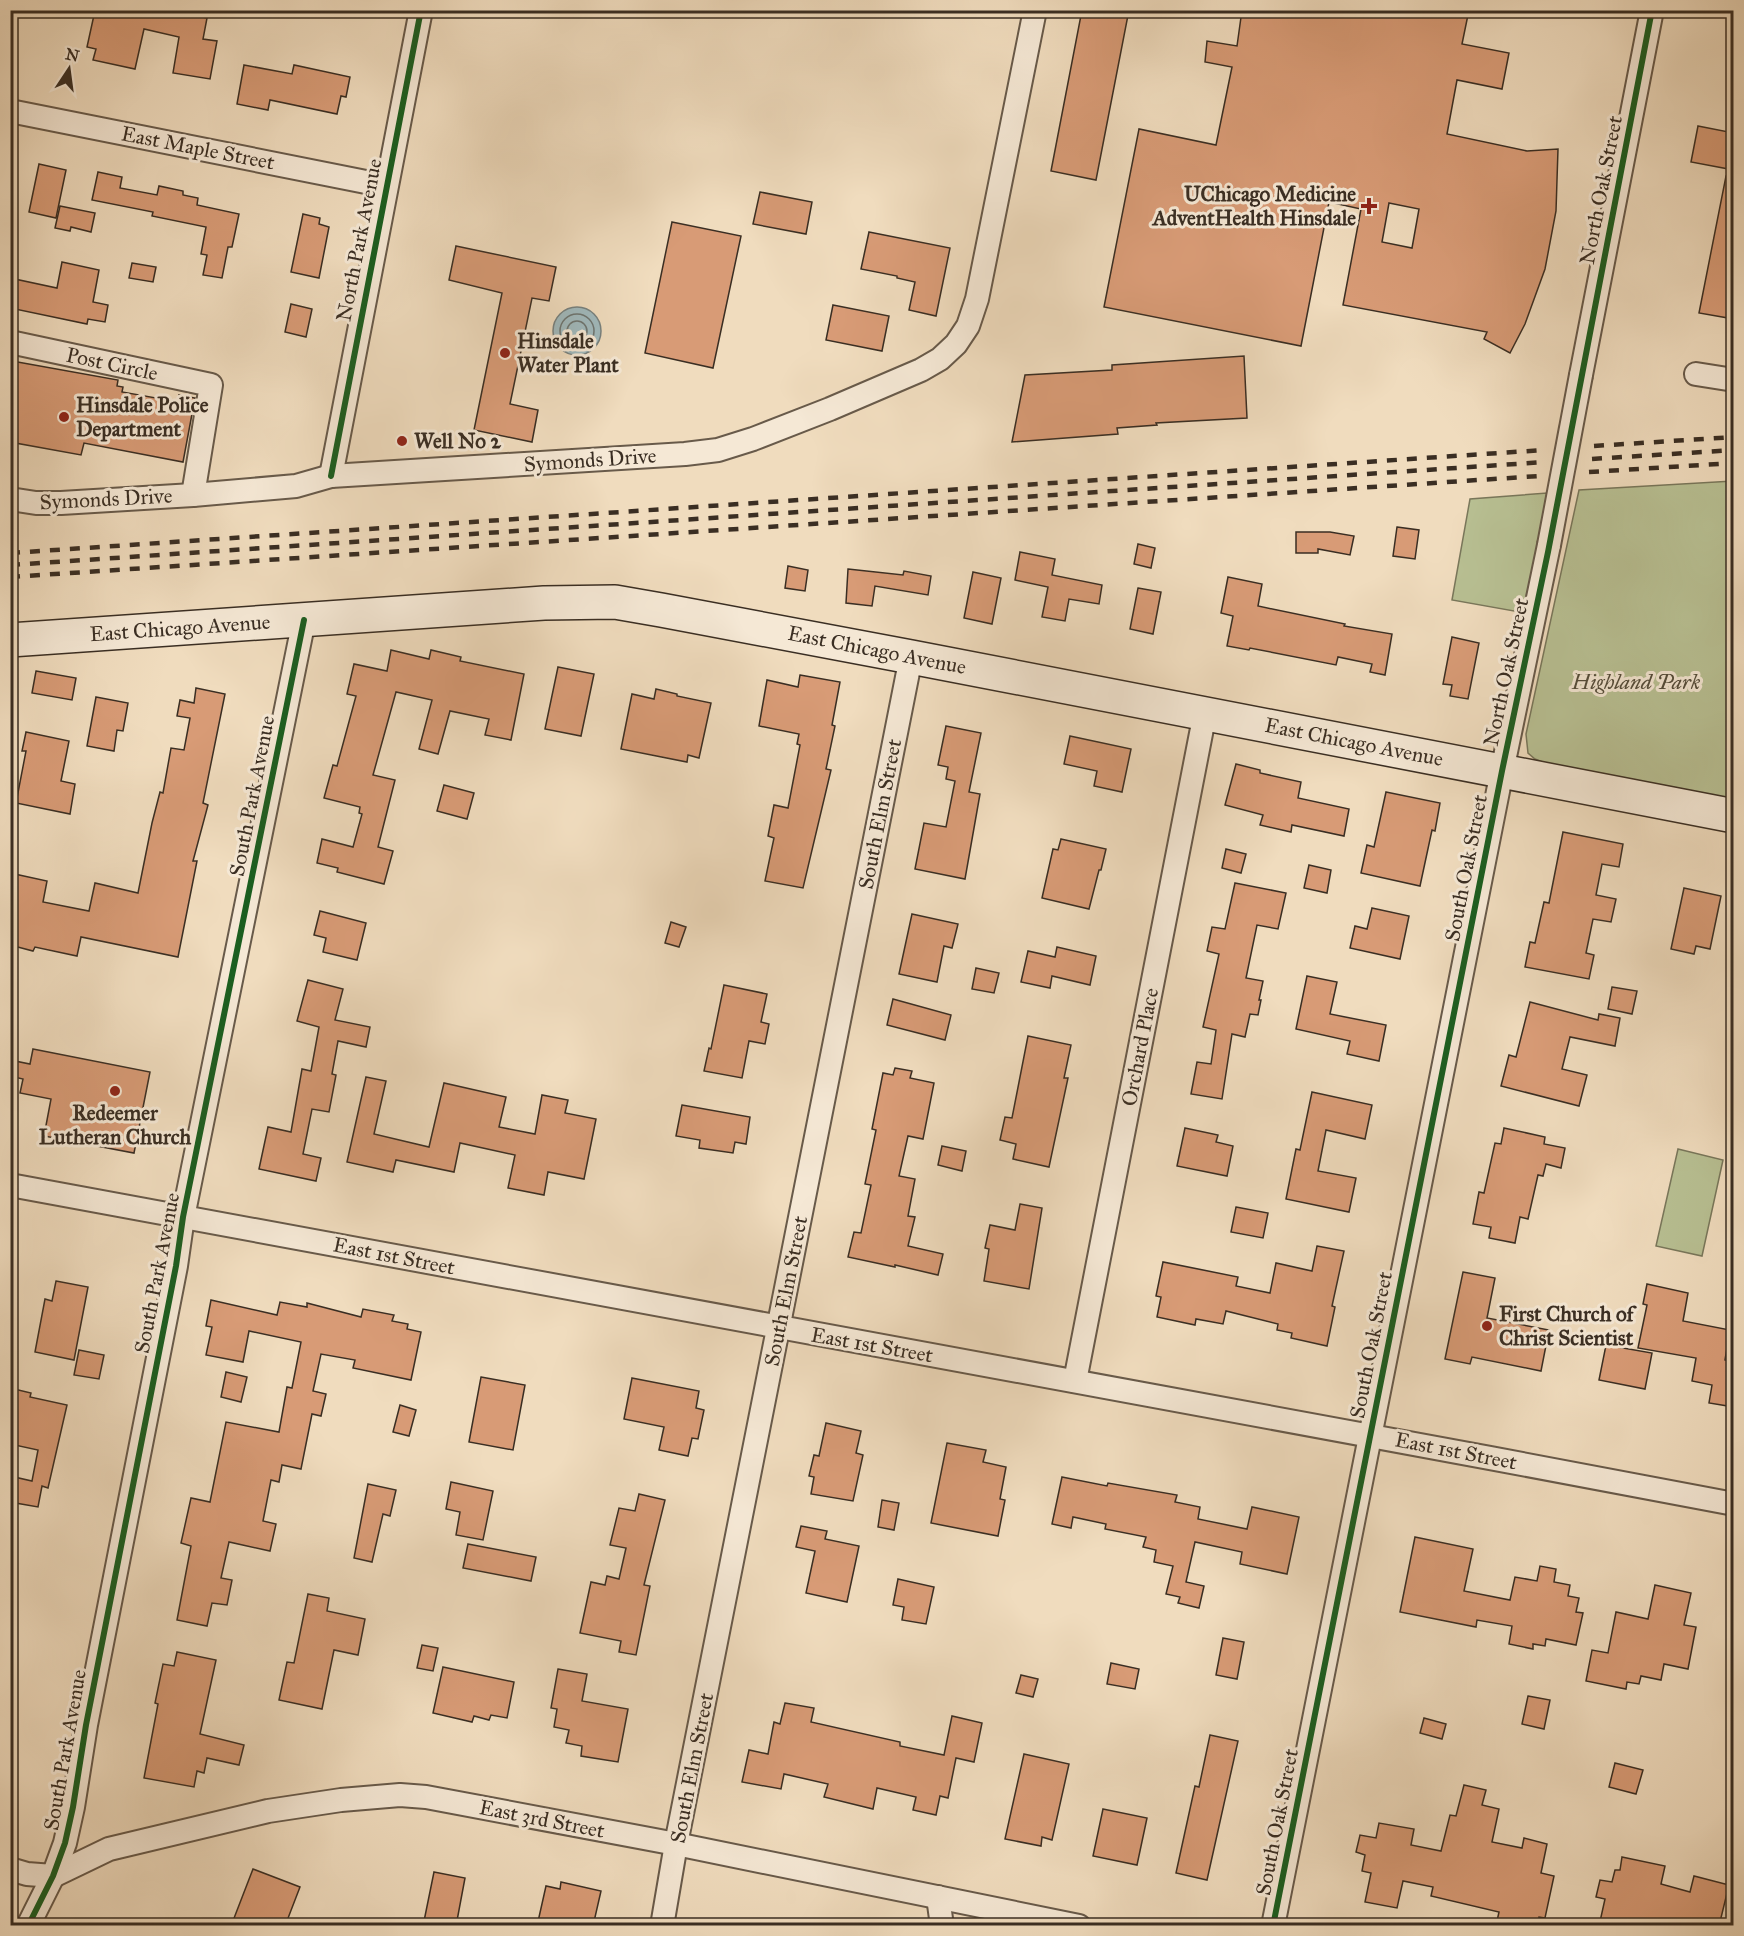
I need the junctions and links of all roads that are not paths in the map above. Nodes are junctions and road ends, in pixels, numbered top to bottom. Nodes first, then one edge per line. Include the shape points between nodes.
1 (421, 10) edge
2 (1035, 10) edge
3 (1652, 10) edge
4 (10, 111) edge
5 (386, 186) junction
6 (10, 342) edge
7 (1696, 374) dead end
8 (1734, 380) edge
9 (330, 476) junction
10 (193, 495) junction
11 (10, 500) edge
12 (304, 620) junction
13 (10, 640) edge
14 (911, 657) junction
15 (1205, 713) junction
16 (1502, 771) junction
17 (1734, 816) edge
18 (10, 1185) edge
19 (183, 1217) junction
20 (779, 1328) junction
21 (1075, 1381) junction
22 (1370, 1435) junction
23 (1734, 1504) edge
24 (676, 1844) junction
25 (10, 1869) edge
26 (53, 1876) junction
27 (938, 1897) junction
28 (28, 1926) edge
29 (662, 1926) edge
30 (942, 1926) edge
31 (1079, 1926) edge
32 (1273, 1926) edge

1 - 5 street, North Park Avenue
2 - 9 street, Symonds Drive via 977,299 968,326 940,359 830,409 718,450
3 - 16 street, North Oak Street, bridge via 1550,544
4 - 5 street, East Maple Street
5 - 9 street, North Park Avenue
6 - 10 street, Post Circle via 211,385
7 - 8 street
9 - 10 street, Symonds Drive via 296,486
10 - 11 street, Symonds Drive via 61,503
12 - 13 main road, East Chicago Avenue
12 - 14 main road, East Chicago Avenue via 544,603 615,602
12 - 19 street, South Park Avenue
14 - 15 main road, East Chicago Avenue
14 - 20 street, South Elm Street
15 - 16 main road, East Chicago Avenue
15 - 21 street, Orchard Place
16 - 17 main road, East Chicago Avenue
16 - 22 street, South Oak Street
18 - 19 street, East 1st Street
19 - 20 street, East 1st Street
19 - 26 street, South Park Avenue via 73,1808
20 - 21 street, East 1st Street
20 - 24 street, South Elm Street
21 - 22 street, East 1st Street
22 - 23 street, East 1st Street
22 - 32 street, South Oak Street
24 - 26 street, East 3rd Street via 400,1795 268,1811 156,1837 109,1849
24 - 27 street, East 3rd Street
24 - 29 street, South Elm Street
25 - 26 street
26 - 28 street, South Park Avenue
27 - 30 street
27 - 31 street, East 3rd Street

